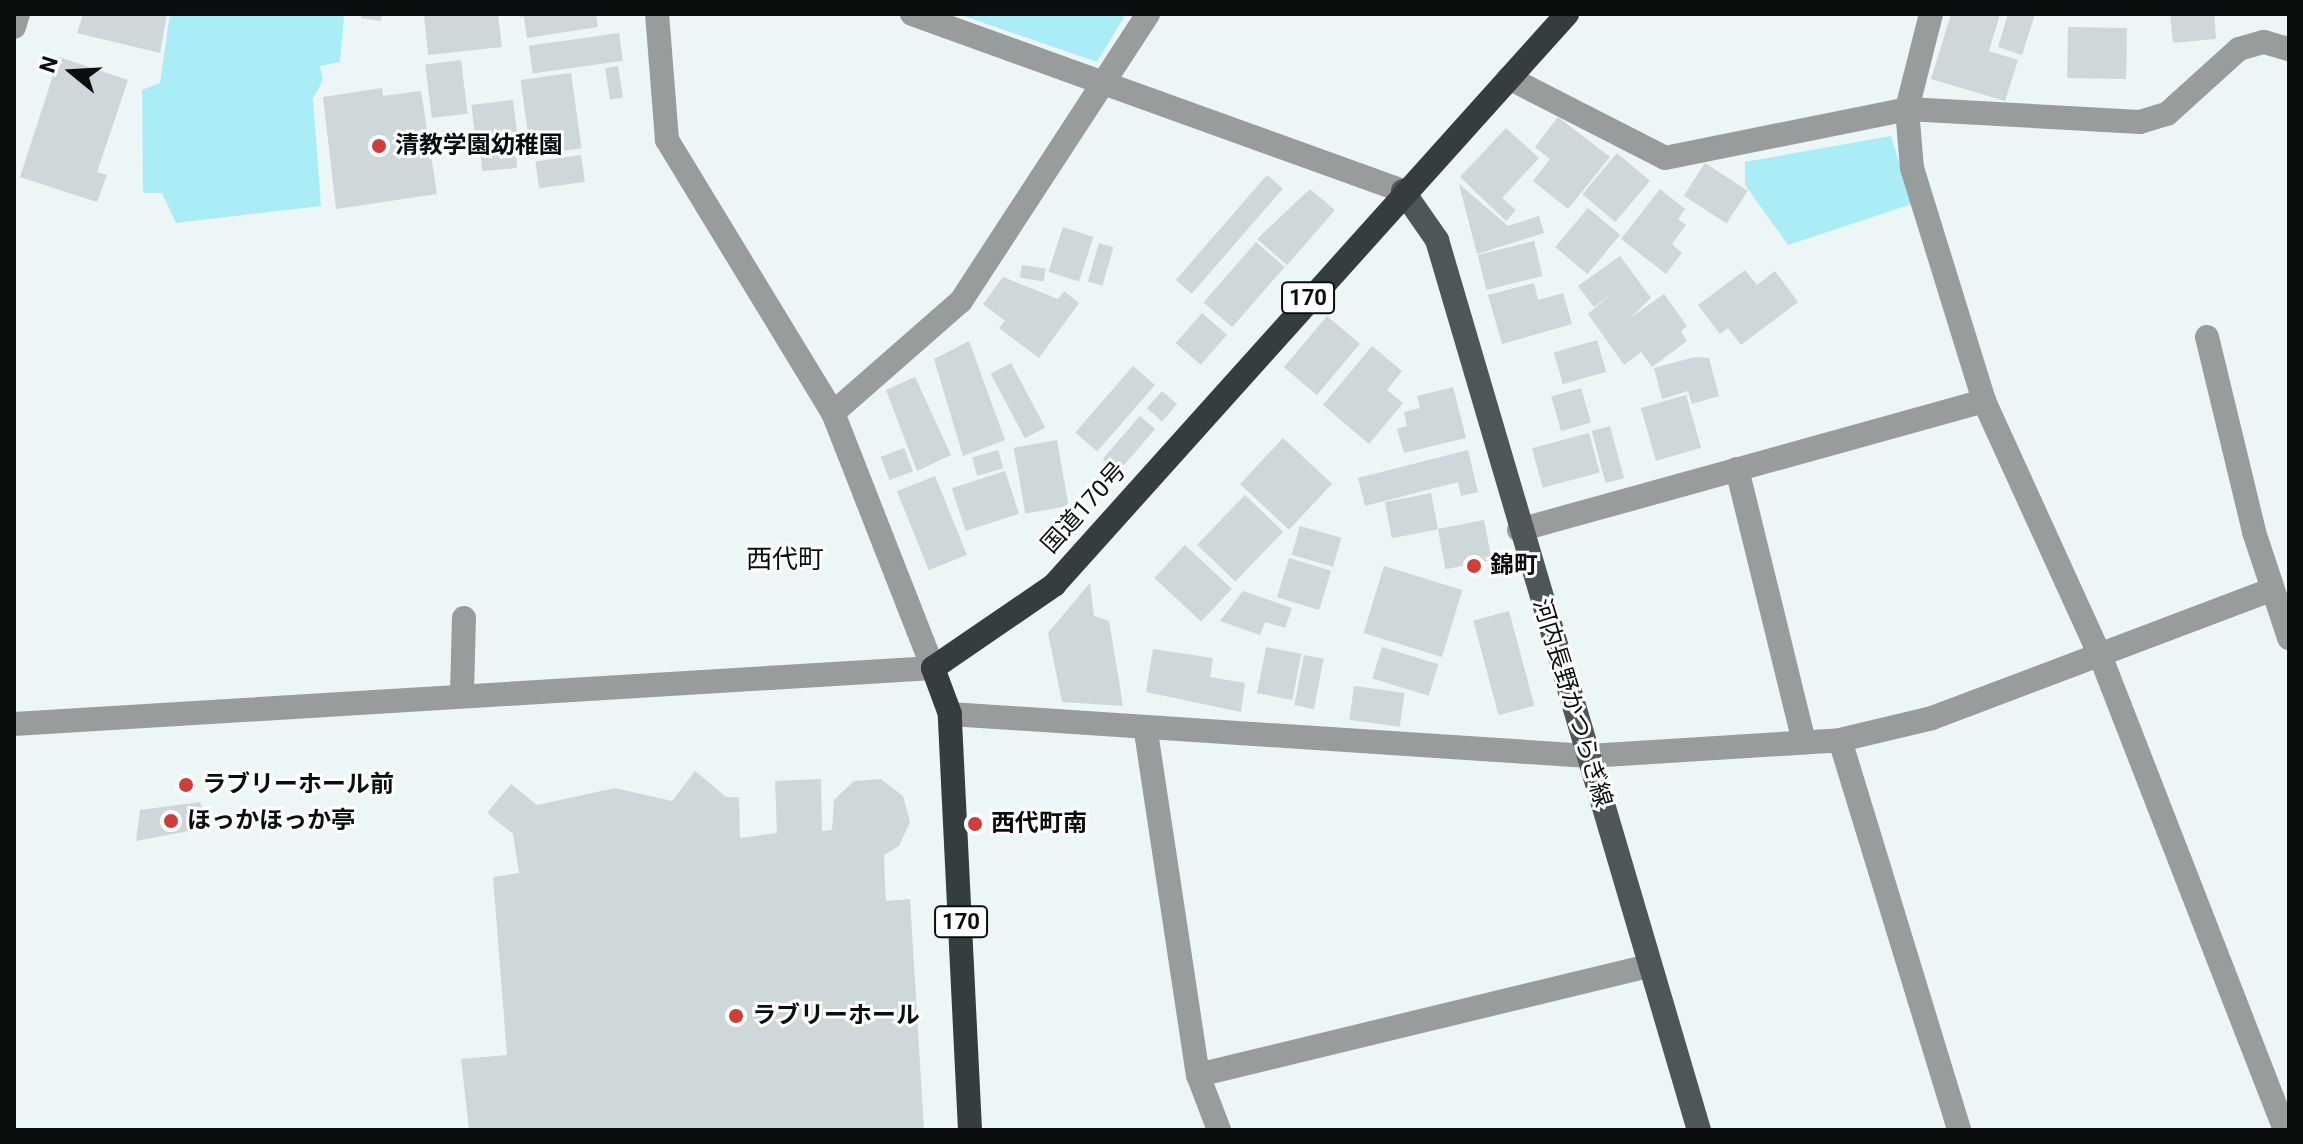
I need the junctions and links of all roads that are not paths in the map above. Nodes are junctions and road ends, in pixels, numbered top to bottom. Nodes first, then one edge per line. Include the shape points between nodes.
1 (18, 14) edge
2 (657, 14) edge
3 (912, 14) edge
4 (1148, 14) edge
5 (1567, 14) edge
6 (1931, 14) edge
7 (14, 27) edge
8 (2289, 49) edge
9 (1509, 78) junction
10 (1105, 80) junction
11 (1907, 109) junction
12 (1403, 191) junction
13 (2207, 337) dead end
14 (1984, 401) junction
15 (833, 413) junction
16 (1737, 469) junction
17 (1519, 530) junction
18 (2271, 590) junction
19 (464, 618) dead end
20 (2289, 638) edge
21 (2100, 655) junction
22 (933, 668) junction
23 (462, 693) junction
24 (950, 714) junction
25 (14, 724) edge
26 (1146, 732) junction
27 (1840, 740) junction
28 (1804, 742) junction
29 (1589, 756) junction
30 (1649, 966) junction
31 (1198, 1075) junction
32 (970, 1130) edge
33 (1219, 1130) edge
34 (1699, 1130) edge
35 (1959, 1130) edge
36 (2285, 1130) edge

1 - 7 street
2 - 15 street via 667,140
3 - 10 street
4 - 10 street
5 - 9 highway, 国道170号 / 170
6 - 11 street
8 - 11 street via 2264,42 2239,49 2167,114 2140,122
9 - 11 street via 1665,158
9 - 12 highway, 国道170号 / 170
10 - 12 street
10 - 15 street via 961,301
11 - 14 street via 1912,168
12 - 17 main road, 河内長野かつらぎ線 via 1433,229
12 - 22 highway, 国道170号 / 170 via 1054,585
13 - 18 street
14 - 16 street
14 - 21 street
15 - 22 street
16 - 17 street
16 - 28 street
17 - 29 main road, 河内長野かつらぎ線
18 - 20 street
18 - 21 street
19 - 23 street
21 - 27 street via 1932,718
21 - 36 street
22 - 23 street
22 - 24 highway, 170
23 - 25 street
24 - 26 street
24 - 32 highway, 170
26 - 29 street
26 - 31 street
27 - 28 street
27 - 35 street
28 - 29 street
29 - 30 main road, 河内長野かつらぎ線
30 - 31 street
30 - 34 main road, 河内長野かつらぎ線
31 - 33 street

